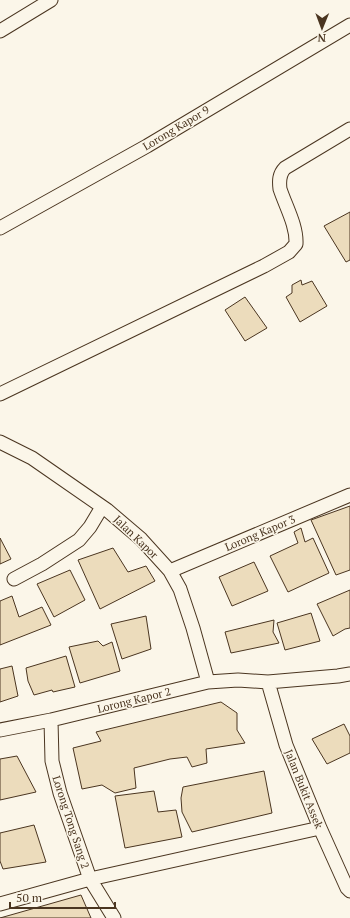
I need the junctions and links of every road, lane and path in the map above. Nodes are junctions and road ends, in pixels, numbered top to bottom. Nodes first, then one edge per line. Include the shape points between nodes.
1 (50, 0) edge
2 (350, 25) edge
3 (0, 31) edge
4 (350, 129) edge
5 (0, 228) edge
6 (0, 394) edge
7 (0, 442) edge
8 (350, 495) edge
9 (102, 507) junction
10 (170, 571) junction
11 (14, 579) dead end
12 (350, 674) edge
13 (208, 682) junction
14 (268, 682) junction
15 (51, 720) junction
16 (0, 730) edge
17 (320, 828) junction
18 (90, 879) junction
19 (350, 891) edge
20 (0, 904) edge
21 (114, 918) edge

1 - 3 street
2 - 5 street, Lorong Kapor 9 via 147,146
4 - 6 street via 281,172 280,189 296,238 296,244 288,252
7 - 9 street, Jalan Kapor via 32,458
8 - 10 street, Lorong Kapor 3
9 - 10 street, Jalan Kapor via 141,539
9 - 11 street via 79,540
10 - 13 street, Jalan Kapor via 180,589
12 - 14 street, Lorong Kapor 2
13 - 14 street, Lorong Kapor 2
13 - 15 street, Lorong Kapor 2
14 - 17 street, Jalan Bukit Assek via 286,745
15 - 16 street, Lorong Kapor 2
15 - 18 street, Lorong Tong Sang 2 via 52,761 60,793
17 - 18 street
17 - 19 street, Jalan Bukit Assek
18 - 20 street
18 - 21 street, Lorong Tong Sang 2

